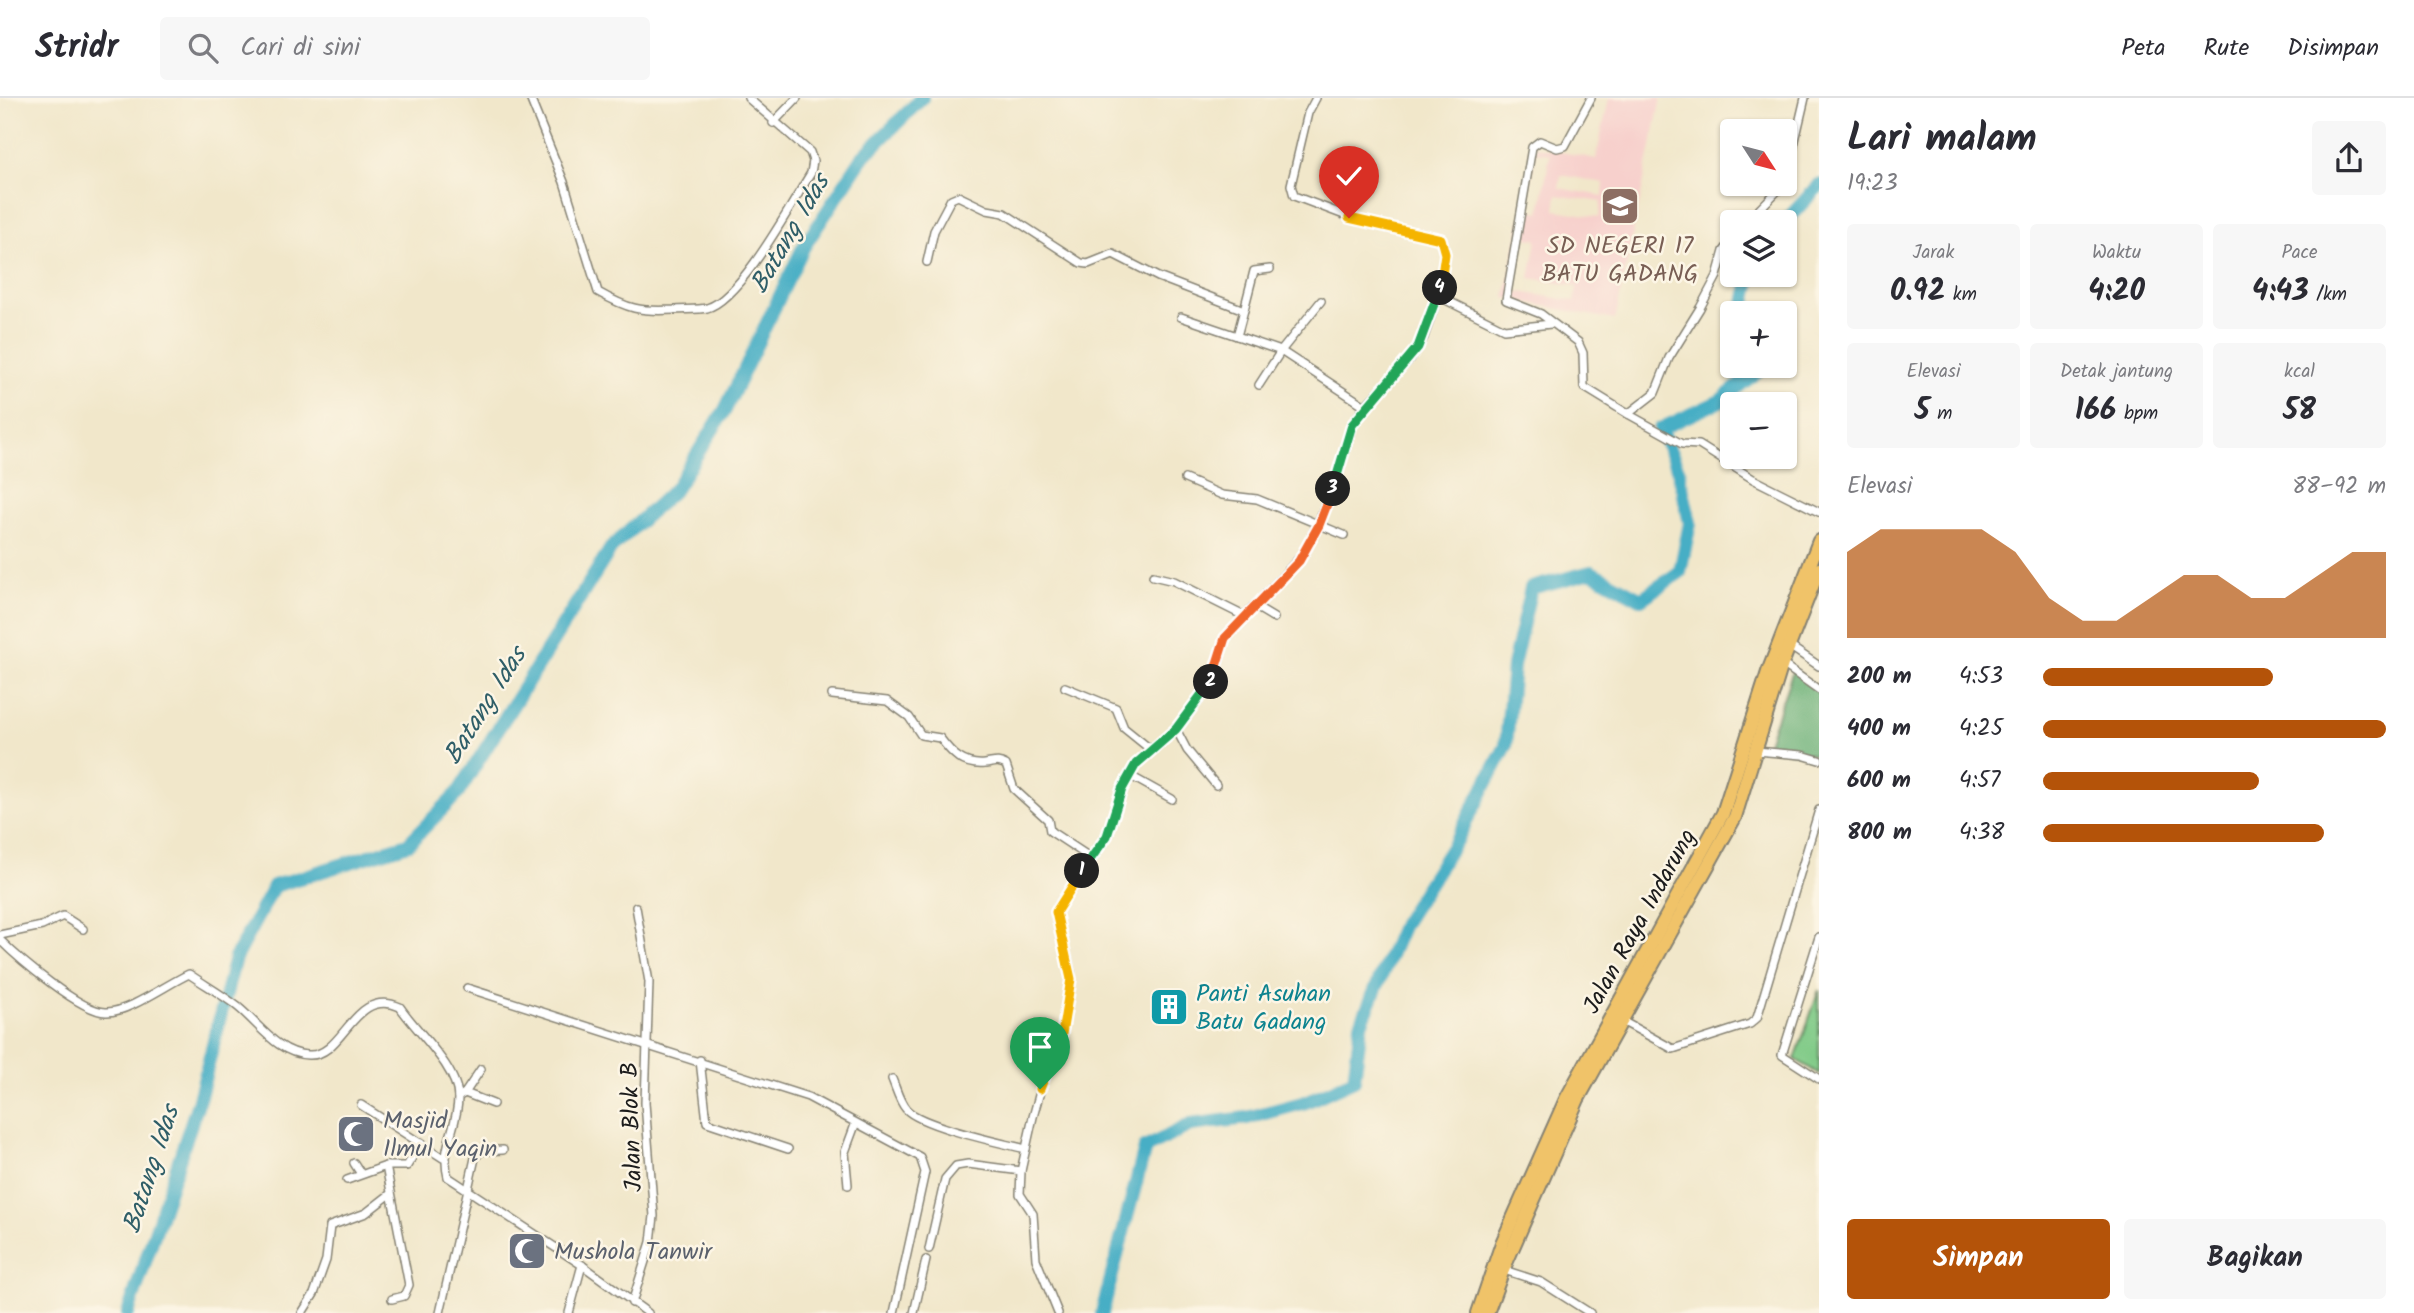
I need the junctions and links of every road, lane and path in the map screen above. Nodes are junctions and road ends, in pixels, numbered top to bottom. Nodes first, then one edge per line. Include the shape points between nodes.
1 (530, 98) edge
2 (748, 98) edge
3 (797, 98) edge
4 (1316, 98) edge
5 (1591, 98) edge
6 (1805, 98) edge
7 (774, 123) junction
8 (1797, 130) edge
9 (1772, 196) edge
10 (1758, 210) edge
11 (927, 262) dead end
12 (1720, 265) edge
13 (1270, 269) dead end
14 (1438, 296) junction
15 (1321, 301) dead end
16 (1244, 310) junction
17 (1181, 317) dead end
18 (1551, 324) junction
19 (1237, 336) junction
20 (1281, 351) junction
21 (1259, 385) dead end
22 (1365, 406) junction
23 (1628, 414) junction
24 (1185, 478) dead end
25 (1819, 512) edge
26 (1319, 525) junction
27 (1344, 535) dead end
28 (1819, 541) edge
29 (1819, 569) edge
30 (1153, 576) dead end
31 (1254, 606) junction
32 (1244, 616) junction
33 (1274, 618) dead end
34 (1785, 642) junction
35 (1778, 659) junction
36 (1819, 666) edge
37 (1065, 687) dead end
38 (1819, 690) edge
39 (832, 695) dead end
40 (1176, 729) junction
41 (1150, 749) junction
42 (1762, 752) junction
43 (1819, 760) edge
44 (1129, 775) junction
45 (1216, 785) dead end
46 (1172, 799) dead end
47 (1819, 810) edge
48 (1091, 858) junction
49 (1678, 905) junction
50 (636, 907) dead end
51 (83, 929) dead end
52 (0, 937) edge
53 (1819, 937) edge
54 (467, 988) dead end
55 (1622, 1021) junction
56 (648, 1046) junction
57 (700, 1060) junction
58 (481, 1069) dead end
59 (892, 1079) dead end
60 (1819, 1079) edge
61 (462, 1095) junction
62 (494, 1104) dead end
63 (361, 1105) dead end
64 (855, 1125) junction
65 (421, 1143) junction
66 (788, 1149) dead end
67 (1026, 1149) junction
68 (503, 1150) dead end
69 (443, 1158) junction
70 (354, 1163) dead end
71 (386, 1166) junction
72 (1021, 1171) junction
73 (361, 1174) junction
74 (346, 1180) dead end
75 (848, 1185) dead end
76 (468, 1192) junction
77 (389, 1195) junction
78 (929, 1248) dead end
79 (926, 1259) dead end
80 (582, 1265) junction
81 (1498, 1268) junction
82 (392, 1299) dead end
83 (632, 1303) junction
84 (302, 1313) edge
85 (440, 1313) edge
86 (569, 1313) edge
87 (648, 1313) edge
88 (894, 1313) edge
89 (914, 1313) edge
90 (1058, 1313) edge
91 (1478, 1313) edge
92 (1488, 1313) edge
93 (1590, 1313) edge

1 - 7 street via 564,182 598,292 644,312 708,308 745,275 812,167 810,152
2 - 7 street
3 - 7 street
4 - 14 street via 1308,113 1291,185 1294,196 1360,221 1441,239 1445,254
5 - 18 street via 1565,146 1557,148 1540,141 1531,151 1506,300 1541,314
6 - 8 street
9 - 10 street
11 - 16 street via 937,223 955,196 1004,213 1081,263 1113,254
12 - 23 street via 1655,393
13 - 16 street via 1254,271
14 - 18 street via 1509,331
14 - 22 street via 1424,337 1411,358
15 - 20 street
16 - 19 street
17 - 19 street
18 - 23 street via 1581,346 1584,387
19 - 20 street
20 - 21 street
20 - 22 street
22 - 26 street via 1352,425
23 - 25 street via 1676,440 1699,445
24 - 26 street via 1222,495 1257,499
26 - 27 street
26 - 31 street via 1299,561
28 - 34 highway, Jalan Raya Indarung
29 - 34 highway, Jalan Raya Indarung
30 - 32 street via 1174,581
31 - 32 street
31 - 33 street
32 - 40 street via 1220,647 1206,691
34 - 35 highway, Jalan Raya Indarung
34 - 36 street
35 - 38 street
35 - 42 highway, Jalan Raya Indarung
35 - 49 highway, Jalan Raya Indarung via 1723,813
37 - 41 street via 1116,708 1124,728
39 - 48 street via 887,701 909,717 921,735 940,738 957,760 1006,765 1012,786 1048,820 1050,831
40 - 41 street
40 - 45 street
41 - 44 street
42 - 43 street
42 - 49 highway, Jalan Raya Indarung via 1730,827
44 - 46 street
44 - 48 street via 1110,830
47 - 55 street via 1762,1009 1754,1021 1673,1049
48 - 67 street via 1056,912 1071,973 1070,988 1062,1034 1043,1081
49 - 55 highway, Jalan Raya Indarung
49 - 81 highway, Jalan Raya Indarung via 1566,1099
50 - 56 street, Jalan Blok B via 649,982
51 - 52 street via 63,916
52 - 61 street via 50,982 104,1013 189,974 281,1045 309,1056 322,1052 357,1016 376,1004 391,1003 400,1007
53 - 60 street via 1782,1055
54 - 56 street
55 - 81 highway, Jalan Raya Indarung via 1578,1099
56 - 57 street
56 - 83 street, Jalan Blok B via 645,1103 654,1231
57 - 64 street via 808,1097
57 - 66 street via 707,1122
58 - 61 street
59 - 67 street via 902,1104 912,1114
61 - 62 street
61 - 69 street
63 - 65 street
64 - 75 street via 845,1152
64 - 88 street via 907,1148 925,1166
65 - 69 street
65 - 71 street via 407,1166
67 - 72 street
68 - 76 street via 477,1153
69 - 76 street via 448,1177
70 - 73 street
71 - 73 street
71 - 77 street
72 - 78 street via 956,1166 945,1180
72 - 90 street via 1021,1198 1033,1214 1036,1259
73 - 74 street
76 - 80 street
76 - 85 street
77 - 82 street via 408,1285 404,1296
77 - 84 street via 366,1213 330,1226 326,1260
79 - 89 street
80 - 83 street
80 - 86 street
81 - 91 highway, Jalan Raya Indarung
81 - 92 highway, Jalan Raya Indarung
81 - 93 street via 1541,1282
83 - 87 street

